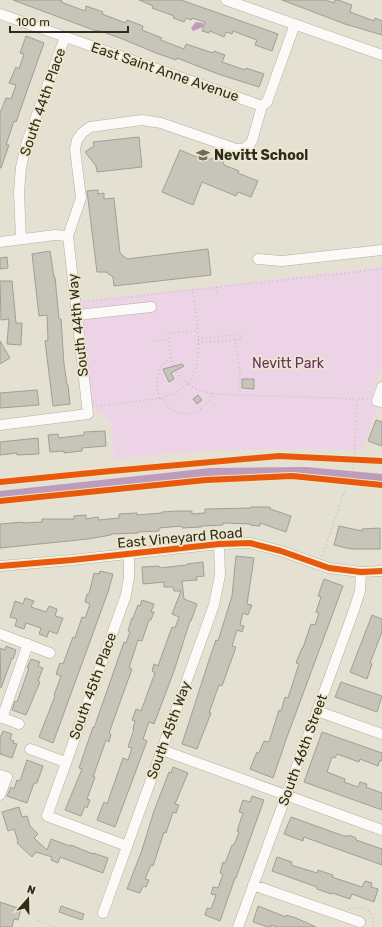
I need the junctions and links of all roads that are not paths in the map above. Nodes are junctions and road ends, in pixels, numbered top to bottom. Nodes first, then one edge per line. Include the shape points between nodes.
1 (226, 0) edge
2 (0, 14) edge
3 (295, 24) junction
4 (65, 37) junction
5 (382, 55) edge
6 (262, 106) junction
7 (68, 236) junction
8 (20, 239) junction
9 (0, 242) edge
10 (382, 250) edge
11 (258, 259) dead end
12 (151, 307) dead end
13 (77, 315) junction
14 (382, 387) edge
15 (377, 400) edge
16 (0, 425) edge
17 (219, 544) junction
18 (129, 553) junction
19 (0, 566) edge
20 (382, 571) edge
21 (361, 572) junction
22 (0, 634) edge
23 (28, 644) junction
24 (50, 653) dead end
25 (317, 711) junction
26 (1, 718) edge
27 (20, 724) dead end
28 (382, 734) edge
29 (30, 749) dead end
30 (162, 750) junction
31 (65, 762) junction
32 (3, 776) edge
33 (0, 795) edge
34 (286, 795) junction
35 (382, 830) edge
36 (127, 846) junction
37 (253, 885) junction
38 (102, 913) dead end
39 (360, 922) dead end
40 (238, 927) edge

1 - 3 street
2 - 4 street, East Saint Anne Avenue
3 - 5 street
3 - 6 street via 267,102
4 - 6 street, East Saint Anne Avenue
4 - 8 street, South 44th Place via 27,142 21,167
6 - 7 street via 252,141 242,149 146,120 90,127 77,140 75,148 81,198
7 - 8 street
7 - 13 street, South 44th Way
8 - 9 street
10 - 11 street via 282,261
12 - 13 street
13 - 16 street, South 44th Way via 91,410
14 - 15 street
17 - 18 street, East Vineyard Road
17 - 21 street, East Vineyard Road via 250,543 319,565
17 - 30 street, South 45th Way via 220,575 214,605
18 - 19 street, East Vineyard Road
18 - 31 street, South 45th Place via 126,595
20 - 21 street, East Vineyard Road
21 - 25 street, South 46th Street via 360,591 354,610
22 - 23 street
23 - 24 street
23 - 26 street
25 - 28 street
25 - 34 street, South 46th Street
26 - 27 street
29 - 31 street
30 - 34 street
30 - 36 street, South 45th Way
31 - 36 street, South 45th Place via 46,816
32 - 33 street
34 - 35 street
34 - 37 street, South 46th Street
36 - 38 street, South 45th Way
37 - 39 street
37 - 40 street, South 46th Street

